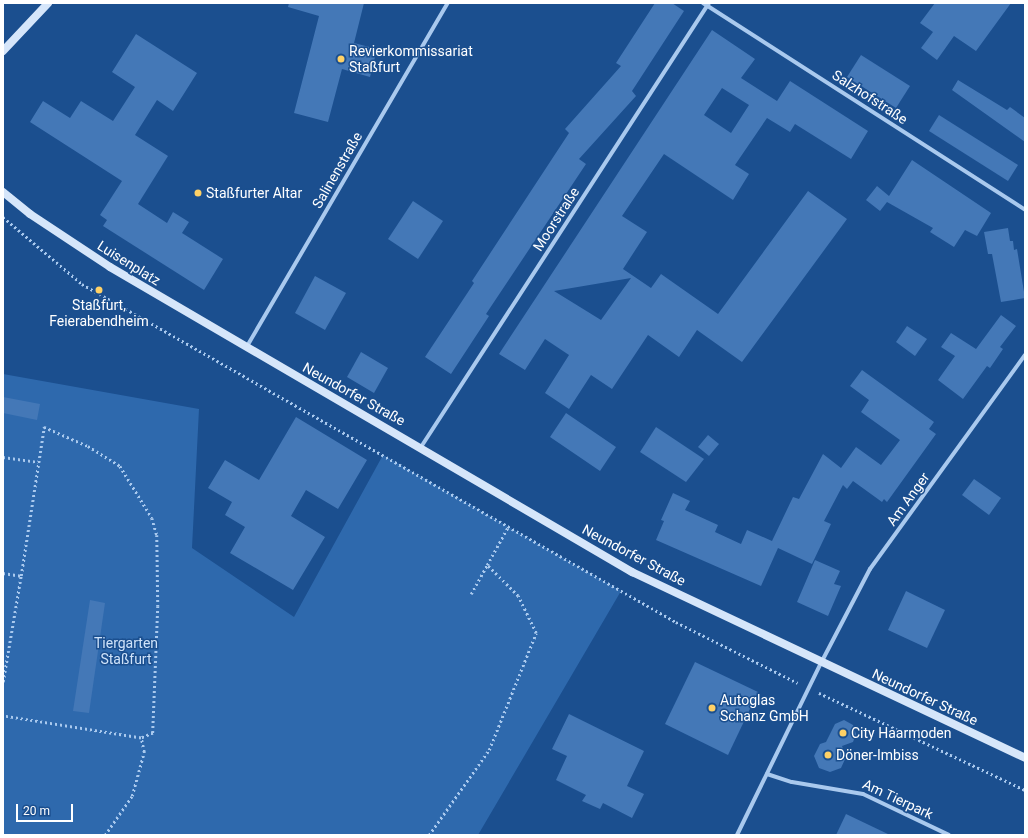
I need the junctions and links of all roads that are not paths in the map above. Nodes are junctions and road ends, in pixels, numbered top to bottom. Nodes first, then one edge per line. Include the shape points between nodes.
1 (48, 3) edge
2 (448, 3) edge
3 (706, 4) edge
4 (3, 51) edge
5 (3, 192) edge
6 (1025, 210) edge
7 (246, 348) junction
8 (1025, 355) edge
9 (421, 447) junction
10 (821, 663) junction
11 (1025, 758) edge
12 (767, 774) junction
13 (737, 835) edge
14 (949, 835) edge

1 - 4 main road
2 - 7 street, Salinenstraße
3 - 6 street, Salzhofstraße
3 - 9 street, Moorstraße
5 - 7 main road, Luisenplatz via 30,214 110,267
7 - 9 main road, Neundorfer Straße
8 - 10 street, Am Anger via 870,569
9 - 10 main road, Neundorfer Straße via 632,572
10 - 11 main road, Neundorfer Straße
10 - 12 street
12 - 13 street
12 - 14 street, Am Tierpark via 792,782 863,794

